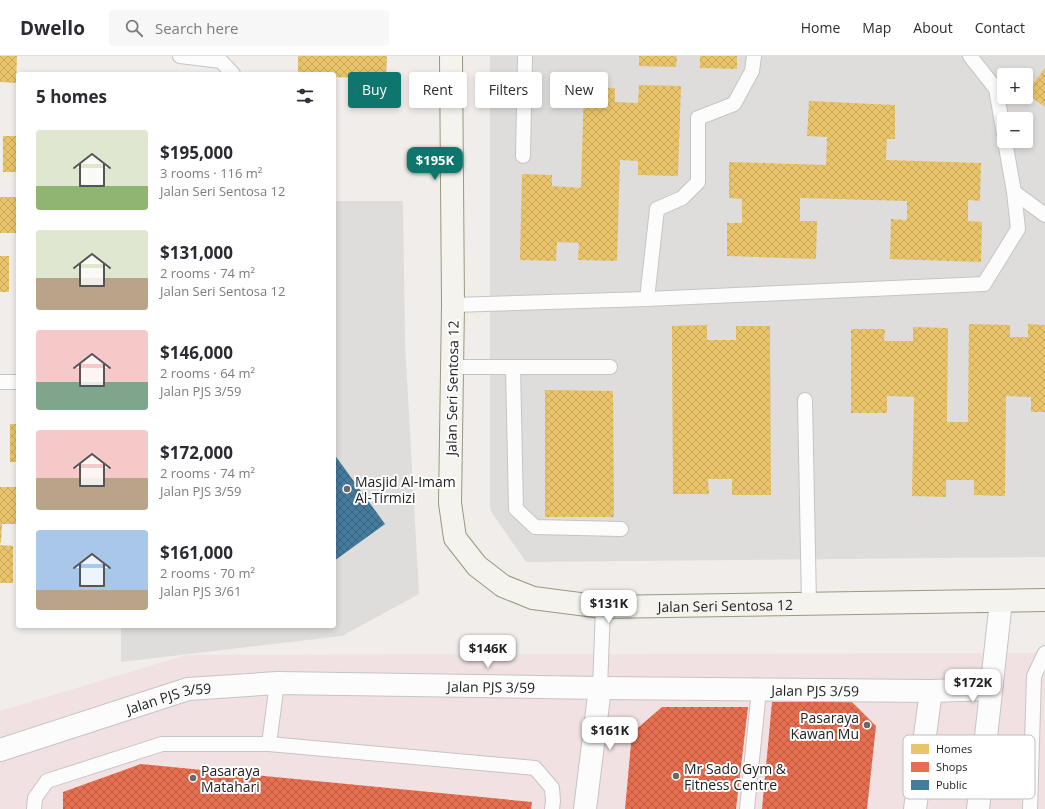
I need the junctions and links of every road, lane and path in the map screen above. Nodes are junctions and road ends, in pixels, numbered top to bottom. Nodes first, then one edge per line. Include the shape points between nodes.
1 (180, 56) edge
2 (451, 56) edge
3 (525, 56) edge
4 (754, 56) edge
5 (970, 56) edge
6 (231, 72) edge
7 (1000, 112) edge
8 (1006, 148) edge
9 (523, 156) dead end
10 (1014, 192) junction
11 (1045, 215) edge
12 (647, 299) junction
13 (453, 305) junction
14 (452, 367) junction
15 (513, 367) junction
16 (610, 367) dead end
17 (0, 382) edge
18 (16, 382) edge
19 (805, 400) dead end
20 (621, 529) dead end
21 (1045, 600) edge
22 (1001, 601) junction
23 (809, 603) junction
24 (604, 607) junction
25 (1045, 652) edge
26 (278, 683) junction
27 (600, 688) junction
28 (991, 689) junction
29 (759, 690) junction
30 (930, 691) junction
31 (924, 735) edge
32 (986, 735) edge
33 (1032, 735) edge
34 (269, 744) junction
35 (0, 750) edge
36 (916, 799) edge
37 (979, 799) edge
38 (1030, 799) edge
39 (34, 809) edge
40 (552, 809) edge
41 (585, 809) edge
42 (747, 809) edge
43 (915, 809) edge
44 (978, 809) edge
45 (1030, 809) edge

1 - 6 lane via 221,61
2 - 13 street, Jalan Seri Sentosa 12
3 - 9 lane
4 - 12 lane via 752,71 734,104 698,118 698,182 682,198 657,208
5 - 7 lane via 996,89
8 - 10 lane
10 - 11 lane
10 - 12 lane via 1018,229 984,284
12 - 13 lane
13 - 14 street, Jalan Seri Sentosa 12
14 - 15 lane
14 - 24 street, Jalan Seri Sentosa 12 via 450,503 455,538 477,566 503,586 533,598
15 - 16 lane
15 - 20 lane via 516,509 535,527
17 - 18 lane
19 - 23 lane
21 - 22 street, Jalan Seri Sentosa 12
22 - 23 street, Jalan Seri Sentosa 12
22 - 28 street
23 - 24 street, Jalan Seri Sentosa 12
24 - 27 lane
25 - 33 lane via 1034,676
26 - 27 street, Jalan PJS 3/59
26 - 34 lane
26 - 35 street, Jalan PJS 3/59 via 188,689
27 - 29 street, Jalan PJS 3/59
27 - 41 street
28 - 30 street, Jalan PJS 3/59
28 - 32 street
29 - 30 street, Jalan PJS 3/59
29 - 42 lane
30 - 31 street
34 - 39 lane via 162,744 47,781 35,798
34 - 40 lane via 535,768 552,788
36 - 43 street
37 - 44 street
38 - 45 lane

